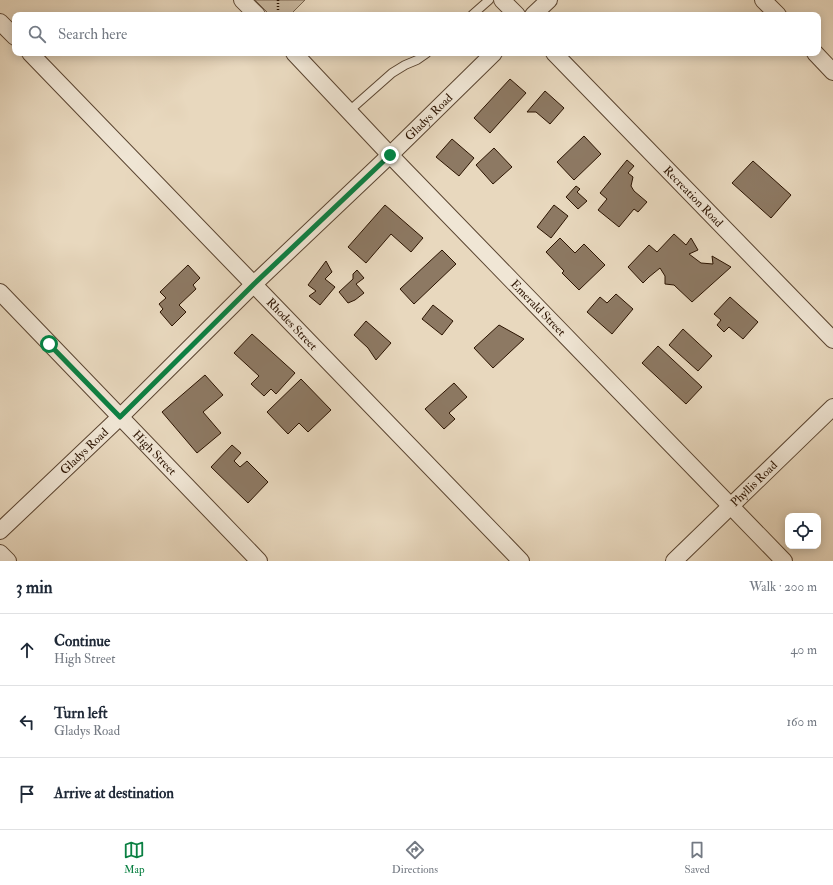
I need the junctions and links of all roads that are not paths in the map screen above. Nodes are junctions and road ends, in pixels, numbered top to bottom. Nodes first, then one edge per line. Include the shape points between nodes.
1 (242, 0) edge
2 (489, 0) edge
3 (502, 0) edge
4 (549, 0) edge
5 (763, 0) edge
6 (254, 12) edge
7 (475, 12) edge
8 (514, 12) edge
9 (536, 12) edge
10 (775, 12) edge
11 (0, 22) edge
12 (12, 35) edge
13 (33, 56) edge
14 (297, 56) edge
15 (423, 56) edge
16 (491, 56) edge
17 (557, 56) edge
18 (818, 56) edge
19 (833, 72) edge
20 (349, 111) junction
21 (390, 155) junction
22 (254, 284) junction
23 (0, 292) edge
24 (833, 340) edge
25 (833, 407) edge
26 (120, 417) junction
27 (731, 506) junction
28 (0, 531) edge
29 (0, 553) edge
30 (8, 561) edge
31 (259, 561) edge
32 (521, 561) edge
33 (674, 561) edge
34 (784, 561) edge

1 - 6 street
2 - 7 lane
3 - 8 street
4 - 9 street
5 - 10 street
11 - 12 street
13 - 22 street, Rhodes Street
14 - 20 street, Emerald Street
15 - 20 lane via 392,73
16 - 21 street, Gladys Road
17 - 24 street, Recreation Road
18 - 19 street
20 - 21 street, Emerald Street
21 - 22 street, Gladys Road
21 - 27 street, Emerald Street
22 - 26 street, Gladys Road
22 - 32 street, Rhodes Street
23 - 26 street, High Street
25 - 27 street, Phyllis Road
26 - 28 street, Gladys Road
26 - 31 street, High Street
27 - 33 street, Phyllis Road
27 - 34 street, Emerald Street
29 - 30 street

